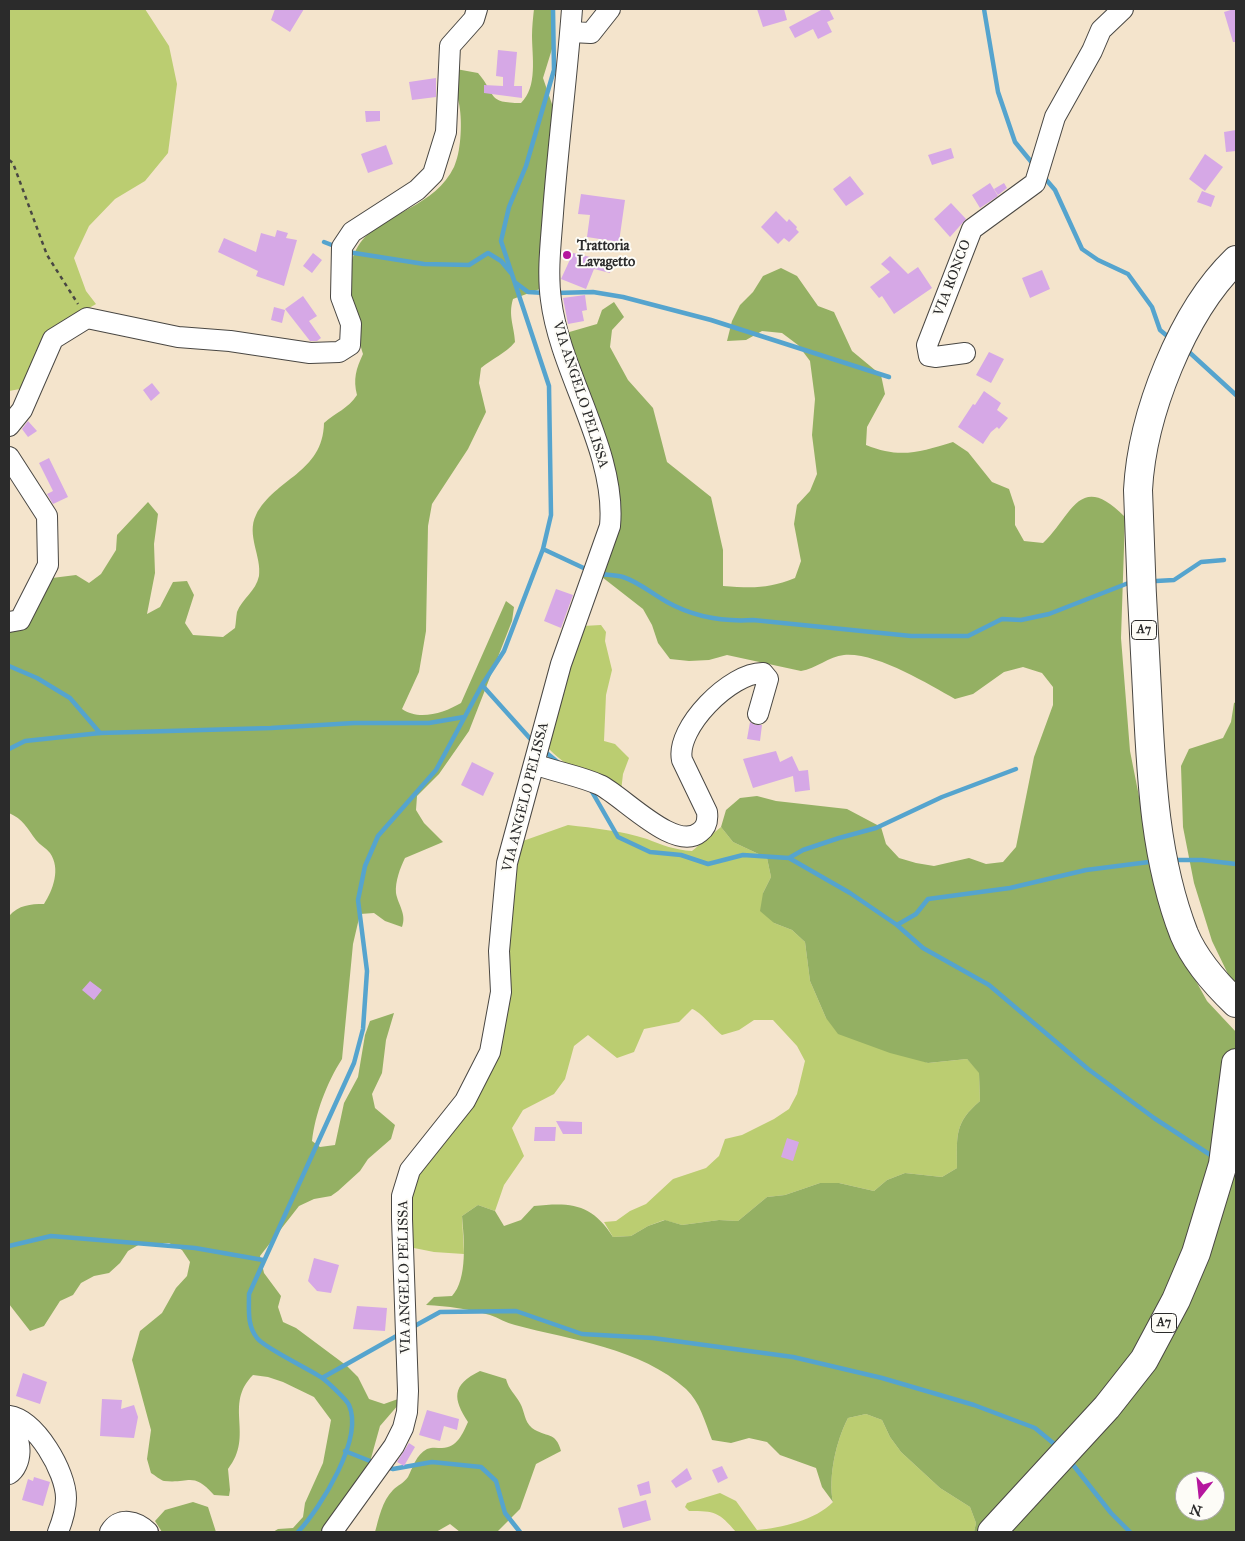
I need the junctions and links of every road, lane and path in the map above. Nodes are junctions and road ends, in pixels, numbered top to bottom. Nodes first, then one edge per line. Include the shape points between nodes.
1 (477, 9) edge
2 (572, 9) edge
3 (610, 9) edge
4 (1123, 9) edge
5 (571, 32) junction
6 (9, 160) edge
7 (1236, 260) edge
8 (87, 318) junction
9 (965, 353) dead end
10 (9, 426) edge
11 (9, 457) edge
12 (9, 622) edge
13 (758, 714) dead end
14 (534, 764) junction
15 (1236, 1003) edge
16 (1236, 1063) edge
17 (9, 1416) edge
18 (9, 1430) edge
19 (9, 1474) edge
20 (58, 1532) edge
21 (110, 1532) edge
22 (148, 1532) edge
23 (332, 1532) edge
24 (992, 1532) edge

1 - 8 street via 474,19 450,46 446,132 433,174 417,190 352,232 342,247 341,297 350,324 350,345 339,352 310,353 178,337
2 - 5 street, VIA ANGELO PELISSA
3 - 5 street via 591,33
4 - 9 street, VIA RONCO via 1101,30 1055,117 1035,184 972,229 927,345 928,356
5 - 14 street, VIA ANGELO PELISSA via 558,148 551,299 560,343 593,432 612,509 610,526 561,664
6 - 8 path via 13,163 47,255
7 - 15 highway, A7 via 1196,309 1177,345 1149,423 1138,490 1150,748 1155,808 1164,859 1185,935 1206,971
8 - 10 street via 53,339 22,410
11 - 12 street via 47,516 48,555 48,565 20,620
13 - 14 street via 768,678 763,673 734,683 697,717 685,736 680,752 682,760 708,812 704,828 691,836 682,837 664,829 599,785
14 - 23 street, VIA ANGELO PELISSA via 507,863 499,951 501,992 490,1052 465,1101 410,1170 402,1196 408,1391 403,1428 394,1446
16 - 24 highway, A7 via 1223,1164 1196,1253 1176,1300 1144,1360 1107,1407
17 - 20 street via 29,1424 40,1436 61,1476 66,1498
18 - 19 street via 14,1432 20,1444 17,1464
21 - 22 street via 124,1522 141,1525

